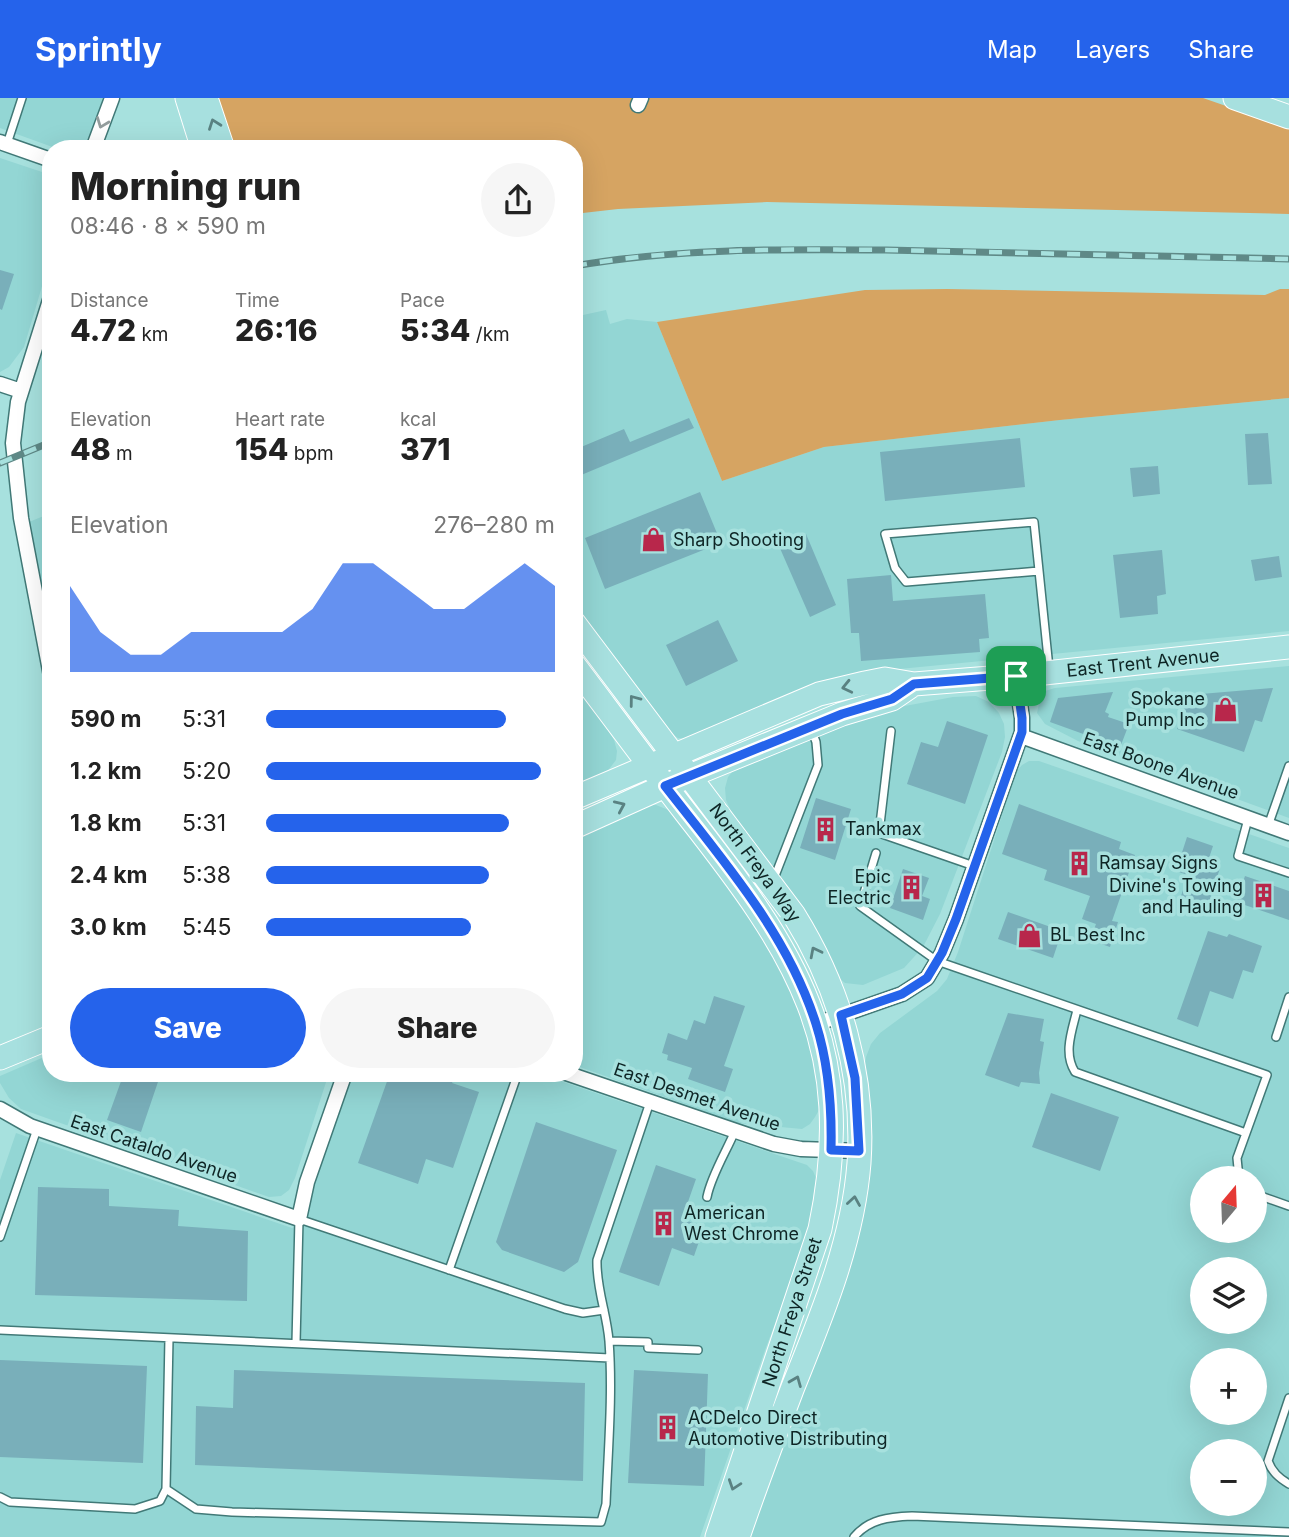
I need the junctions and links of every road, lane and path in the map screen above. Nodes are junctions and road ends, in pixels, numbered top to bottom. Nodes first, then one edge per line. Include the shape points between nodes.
1 (22, 98) edge
2 (112, 98) edge
3 (187, 98) edge
4 (206, 98) edge
5 (1235, 98) edge
6 (1289, 117) edge
7 (96, 140) edge
8 (200, 140) edge
9 (220, 140) edge
10 (4, 144) edge
11 (42, 157) edge
12 (42, 325) edge
13 (0, 384) edge
14 (21, 391) junction
15 (1039, 571) junction
16 (42, 626) edge
17 (583, 639) edge
18 (1289, 648) edge
19 (1049, 673) junction
20 (1016, 676) junction
21 (583, 677) edge
22 (914, 684) junction
23 (811, 727) junction
24 (891, 732) dead end
25 (1021, 736) junction
26 (675, 755) junction
27 (649, 766) junction
28 (1289, 766) edge
29 (691, 776) junction
30 (665, 786) junction
31 (583, 794) edge
32 (1248, 818) junction
33 (583, 823) edge
34 (1268, 826) junction
35 (1289, 833) edge
36 (876, 853) dead end
37 (975, 866) junction
38 (1289, 873) edge
39 (772, 883) junction
40 (937, 961) junction
41 (1289, 997) edge
42 (1077, 1010) junction
43 (841, 1015) junction
44 (816, 1024) junction
45 (1276, 1037) dead end
46 (42, 1041) edge
47 (0, 1058) edge
48 (583, 1079) edge
49 (342, 1082) edge
50 (515, 1082) edge
51 (650, 1102) junction
52 (0, 1109) edge
53 (37, 1129) junction
54 (735, 1131) junction
55 (1246, 1133) junction
56 (831, 1150) junction
57 (859, 1151) junction
58 (1238, 1166) edge
59 (707, 1197) dead end
60 (1267, 1198) edge
61 (1289, 1206) edge
62 (299, 1219) junction
63 (0, 1237) edge
64 (449, 1270) junction
65 (604, 1310) junction
66 (0, 1330) edge
67 (169, 1338) junction
68 (609, 1341) junction
69 (296, 1343) junction
70 (698, 1350) dead end
71 (610, 1358) junction
72 (1289, 1398) edge
73 (1289, 1484) edge
74 (166, 1489) junction
75 (0, 1497) edge
76 (1289, 1532) edge
77 (717, 1537) edge
78 (738, 1537) edge
79 (853, 1537) edge

1 - 10 lane
2 -> 7 street
3 - 8 main road
9 -> 4 main road
5 - 6 main road
10 - 11 street
12 - 14 street
13 - 14 street
14 - 16 street via 14,430 16,481
15 - 15 lane via 1034,522 885,534 895,568 906,582
15 - 19 lane
26 -> 17 main road, North Freya Way
18 - 19 main road, East Trent Avenue
19 - 20 main road, East Trent Avenue
20 - 22 main road, East Trent Avenue
20 - 25 street
21 - 27 main road, North Freya Way
22 - 23 main road, East Trent Avenue via 892,699
22 -> 26 main road, East Trent Avenue via 885,679 819,694
23 - 29 main road, East Trent Avenue
23 - 39 lane via 818,765
24 - 37 lane via 879,833
25 - 32 street, East Boone Avenue
25 - 37 street
26 - 27 main road, East Trent Avenue
26 - 29 main road, North Freya Way
27 - 30 main road, North Freya Way
27 - 31 main road, East Trent Avenue
28 - 34 lane
29 - 30 main road, East Trent Avenue
29 - 39 main road, North Freya Way
33 -> 30 main road, East Trent Avenue
30 - 44 main road, North Freya Way via 778,939
32 - 34 street, East Boone Avenue
32 - 38 lane via 1238,856
34 - 35 street, East Boone Avenue
36 - 40 lane via 860,906
37 - 40 street
43 -> 39 main road, North Freya Way via 813,946
40 - 42 lane
40 - 43 street via 927,978 902,994
41 - 45 lane
42 - 55 lane via 1068,1052 1075,1072
42 - 55 lane via 1266,1075
43 - 44 street
43 - 57 main road, North Freya Street via 855,1078
44 - 56 main road, North Freya Street via 830,1090
46 - 47 main road
48 - 51 street, East Desmet Avenue
49 - 62 street
50 - 64 lane
51 - 54 street, East Desmet Avenue
51 - 65 lane via 599,1252
52 - 53 street, East Cataldo Avenue
53 - 62 street, East Cataldo Avenue
53 - 63 lane
54 - 56 street, East Desmet Avenue via 774,1144
54 - 59 lane
55 - 58 lane
56 - 57 street, East Desmet Avenue
56 -> 77 main road, North Freya Street via 817,1238
78 -> 57 main road, North Freya Street via 838,1267 850,1222
60 - 61 lane
62 - 64 lane
62 - 69 lane
64 - 65 lane via 574,1312
65 - 68 lane
66 - 67 lane
67 - 69 lane
67 - 74 lane
68 - 70 lane
68 - 71 lane
69 - 71 lane
71 - 74 lane via 607,1504 601,1522 232,1512 196,1509
72 - 73 lane via 1268,1461 1278,1478
74 - 75 lane via 160,1501 135,1510 10,1502
76 - 79 lane via 912,1516 870,1522

